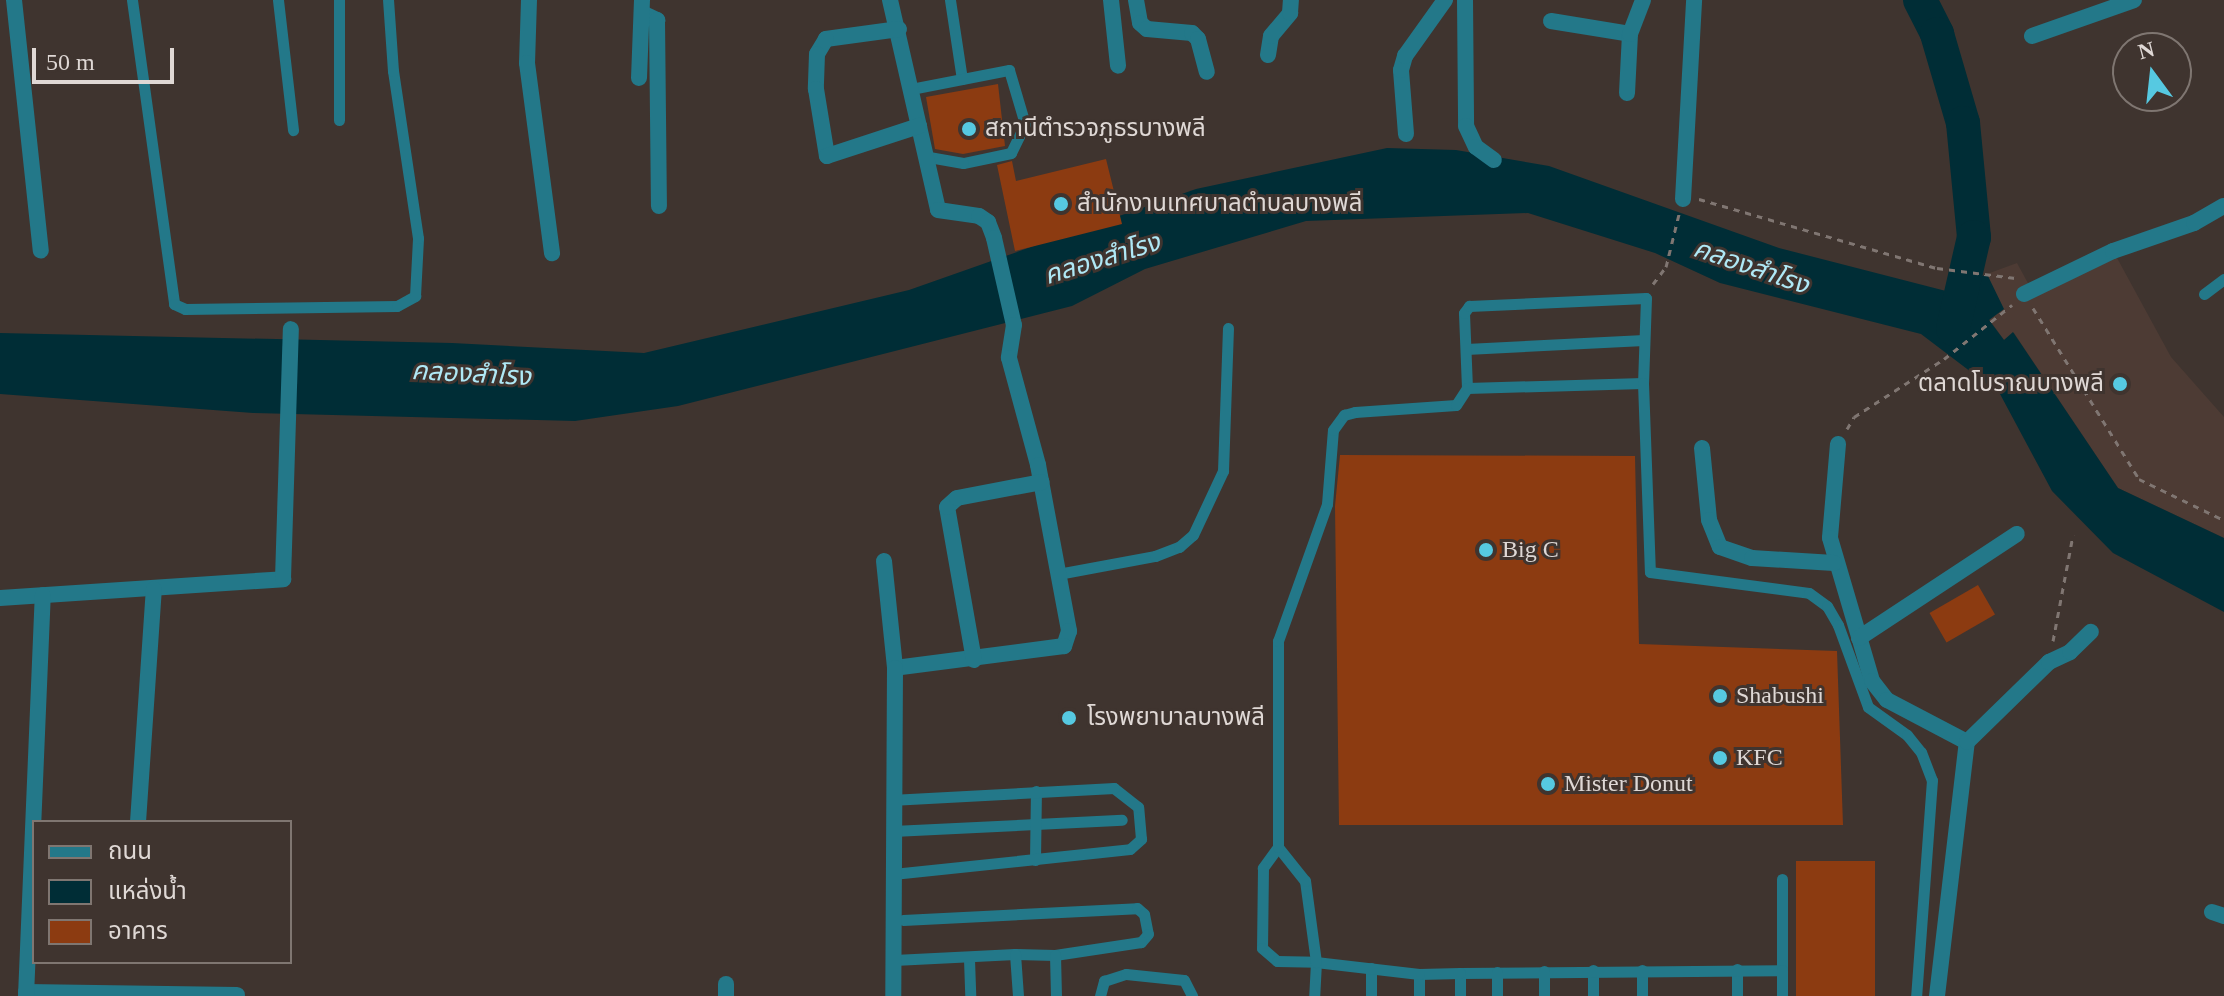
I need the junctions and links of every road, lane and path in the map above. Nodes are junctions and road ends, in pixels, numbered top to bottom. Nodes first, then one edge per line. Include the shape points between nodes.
1 (14, 0) edge
2 (132, 0) edge
3 (278, 0) edge
4 (339, 0) edge
5 (388, 0) edge
6 (529, 0) edge
7 (890, 0) edge
8 (950, 0) edge
9 (1111, 0) edge
10 (1136, 0) edge
11 (1291, 0) edge
12 (1445, 0) edge
13 (1465, 0) edge
14 (1643, 0) edge
15 (1694, 0) edge
16 (2134, 0) edge
17 (642, 6) edge
18 (1551, 21) dead end
19 (899, 29) junction
20 (1630, 34) junction
21 (2032, 36) dead end
22 (1268, 55) dead end
23 (1118, 66) dead end
24 (1207, 72) dead end
25 (639, 78) dead end
26 (962, 79) junction
27 (911, 89) junction
28 (1627, 93) dead end
29 (339, 120) dead end
30 (919, 126) junction
31 (293, 130) dead end
32 (1406, 134) dead end
33 (925, 156) junction
34 (1494, 160) dead end
35 (1683, 199) junction
36 (659, 206) dead end
37 (2224, 206) edge
38 (41, 251) dead end
39 (552, 253) dead end
40 (2224, 279) edge
41 (2024, 294) junction
42 (2204, 294) dead end
43 (1646, 298) junction
44 (291, 306) junction
45 (1228, 328) dead end
46 (291, 329) joint
47 (1644, 340) junction
48 (1466, 349) junction
49 (1643, 383) junction
50 (1467, 388) junction
51 (1838, 444) joint
52 (1702, 448) dead end
53 (1042, 482) junction
54 (2224, 520) edge
55 (2017, 534) dead end
56 (2073, 535) dead end
57 (884, 561) dead end
58 (1834, 563) junction
59 (1058, 574) junction
60 (154, 590) junction
61 (43, 595) junction
62 (0, 598) edge
63 (2091, 632) dead end
64 (1859, 638) junction
65 (974, 660) junction
66 (2049, 662) junction
67 (895, 668) junction
68 (1967, 742) junction
69 (1036, 791) junction
70 (895, 800) junction
71 (35, 820) edge
72 (138, 820) edge
73 (1122, 820) dead end
74 (1034, 823) junction
75 (893, 831) junction
76 (1278, 847) junction
77 (1035, 860) junction
78 (893, 874) junction
79 (1782, 879) dead end
80 (32, 897) edge
81 (903, 920) dead end
82 (31, 924) edge
83 (1015, 954) junction
84 (1055, 955) junction
85 (969, 959) junction
86 (894, 960) junction
87 (1316, 962) junction
88 (1371, 968) junction
89 (1737, 969) junction
90 (1593, 970) junction
91 (1642, 970) junction
92 (1782, 970) junction
93 (1544, 971) junction
94 (1497, 972) junction
95 (1460, 973) junction
96 (1419, 974) junction
97 (26, 994) edge
98 (237, 995) edge
99 (893, 996) edge
100 (970, 996) edge
101 (1018, 996) edge
102 (1056, 996) edge
103 (1100, 996) edge
104 (1192, 996) edge
105 (1314, 996) edge
106 (1371, 996) edge
107 (1419, 996) edge
108 (1460, 996) edge
109 (1497, 996) edge
110 (1544, 996) edge
111 (1593, 996) edge
112 (1642, 996) edge
113 (1737, 996) edge
114 (1782, 996) edge
115 (1916, 996) edge
116 (1937, 996) edge

1 - 38 street
2 - 44 lane via 174,304 185,309
3 - 31 lane
4 - 29 lane
5 - 44 lane via 418,238 415,296 397,306
6 - 39 street via 527,63
7 - 19 street
8 - 26 lane
9 - 23 street
10 - 24 street via 1140,23 1147,29 1192,33 1198,39
11 - 22 street via 1290,13 1271,36
12 - 32 street via 1405,56
13 - 34 street via 1466,126 1476,147
14 - 20 street
15 - 35 street
16 - 21 street
17 - 25 street
17 - 36 street via 657,20
18 - 20 street
19 - 27 street
19 - 30 street via 826,39 817,54 816,89 827,156
20 - 28 street
26 - 27 lane
26 - 33 lane via 1009,70 1025,124 1021,141 1011,153 980,161
27 - 30 street
30 - 33 street
33 - 53 street via 938,210 979,216 988,222 994,238 1014,325 1009,358
35 - 41 path via 1702,199 1937,268 2013,273
35 - 43 path via 1666,267
37 - 41 street
40 - 42 lane
41 - 51 path via 1944,359 1854,417
41 - 54 path via 2139,479
43 - 47 lane
43 - 48 lane via 1469,306 1464,313
44 - 46 lane
45 - 59 lane via 1223,471 1193,535 1155,556
46 - 60 street via 283,579
47 - 48 lane
47 - 49 lane
48 - 50 lane
49 - 50 lane
49 - 115 lane via 1650,572 1809,593 1827,606 1838,625 1868,707 1921,752 1932,780
50 - 76 lane via 1461,401 1445,408 1355,412 1335,422 1327,504 1278,641
51 - 58 street via 1828,518
52 - 58 street via 1709,520 1720,547 1752,558
53 - 59 street
53 - 65 street via 957,498 947,507
55 - 64 street
56 - 66 path
57 - 67 street
58 - 64 street
59 - 65 street via 1069,631 1064,646
60 - 61 street
60 - 72 street
61 - 62 street
61 - 71 street
63 - 66 street via 2070,652
64 - 68 street via 1879,693
65 - 67 street
66 - 68 street
67 - 70 street
68 - 116 street
69 - 70 lane
69 - 74 lane
69 - 77 lane via 1114,788 1138,807 1141,839 1130,849
70 - 75 street
73 - 74 lane
74 - 75 lane
74 - 77 lane
75 - 78 street
76 - 87 lane via 1305,881
76 - 87 lane via 1263,868 1262,948 1277,961
77 - 78 lane
78 - 86 street
79 - 92 lane
80 - 82 street
81 - 84 lane via 1137,908 1144,914 1148,934 1141,942
82 - 97 street
83 - 84 lane
83 - 85 lane
83 - 101 lane
84 - 102 lane
85 - 86 lane
85 - 100 lane
86 - 99 street
87 - 88 lane
87 - 105 lane
88 - 96 lane
88 - 106 lane
89 - 91 lane
89 - 92 lane
89 - 113 lane
90 - 91 lane
90 - 93 lane
90 - 111 lane
91 - 112 lane
92 - 114 lane
93 - 94 lane
93 - 110 lane
94 - 95 lane
94 - 109 lane
95 - 96 lane
95 - 108 lane
96 - 107 lane
97 - 98 street
103 - 104 lane via 1104,981 1126,974 1184,980

